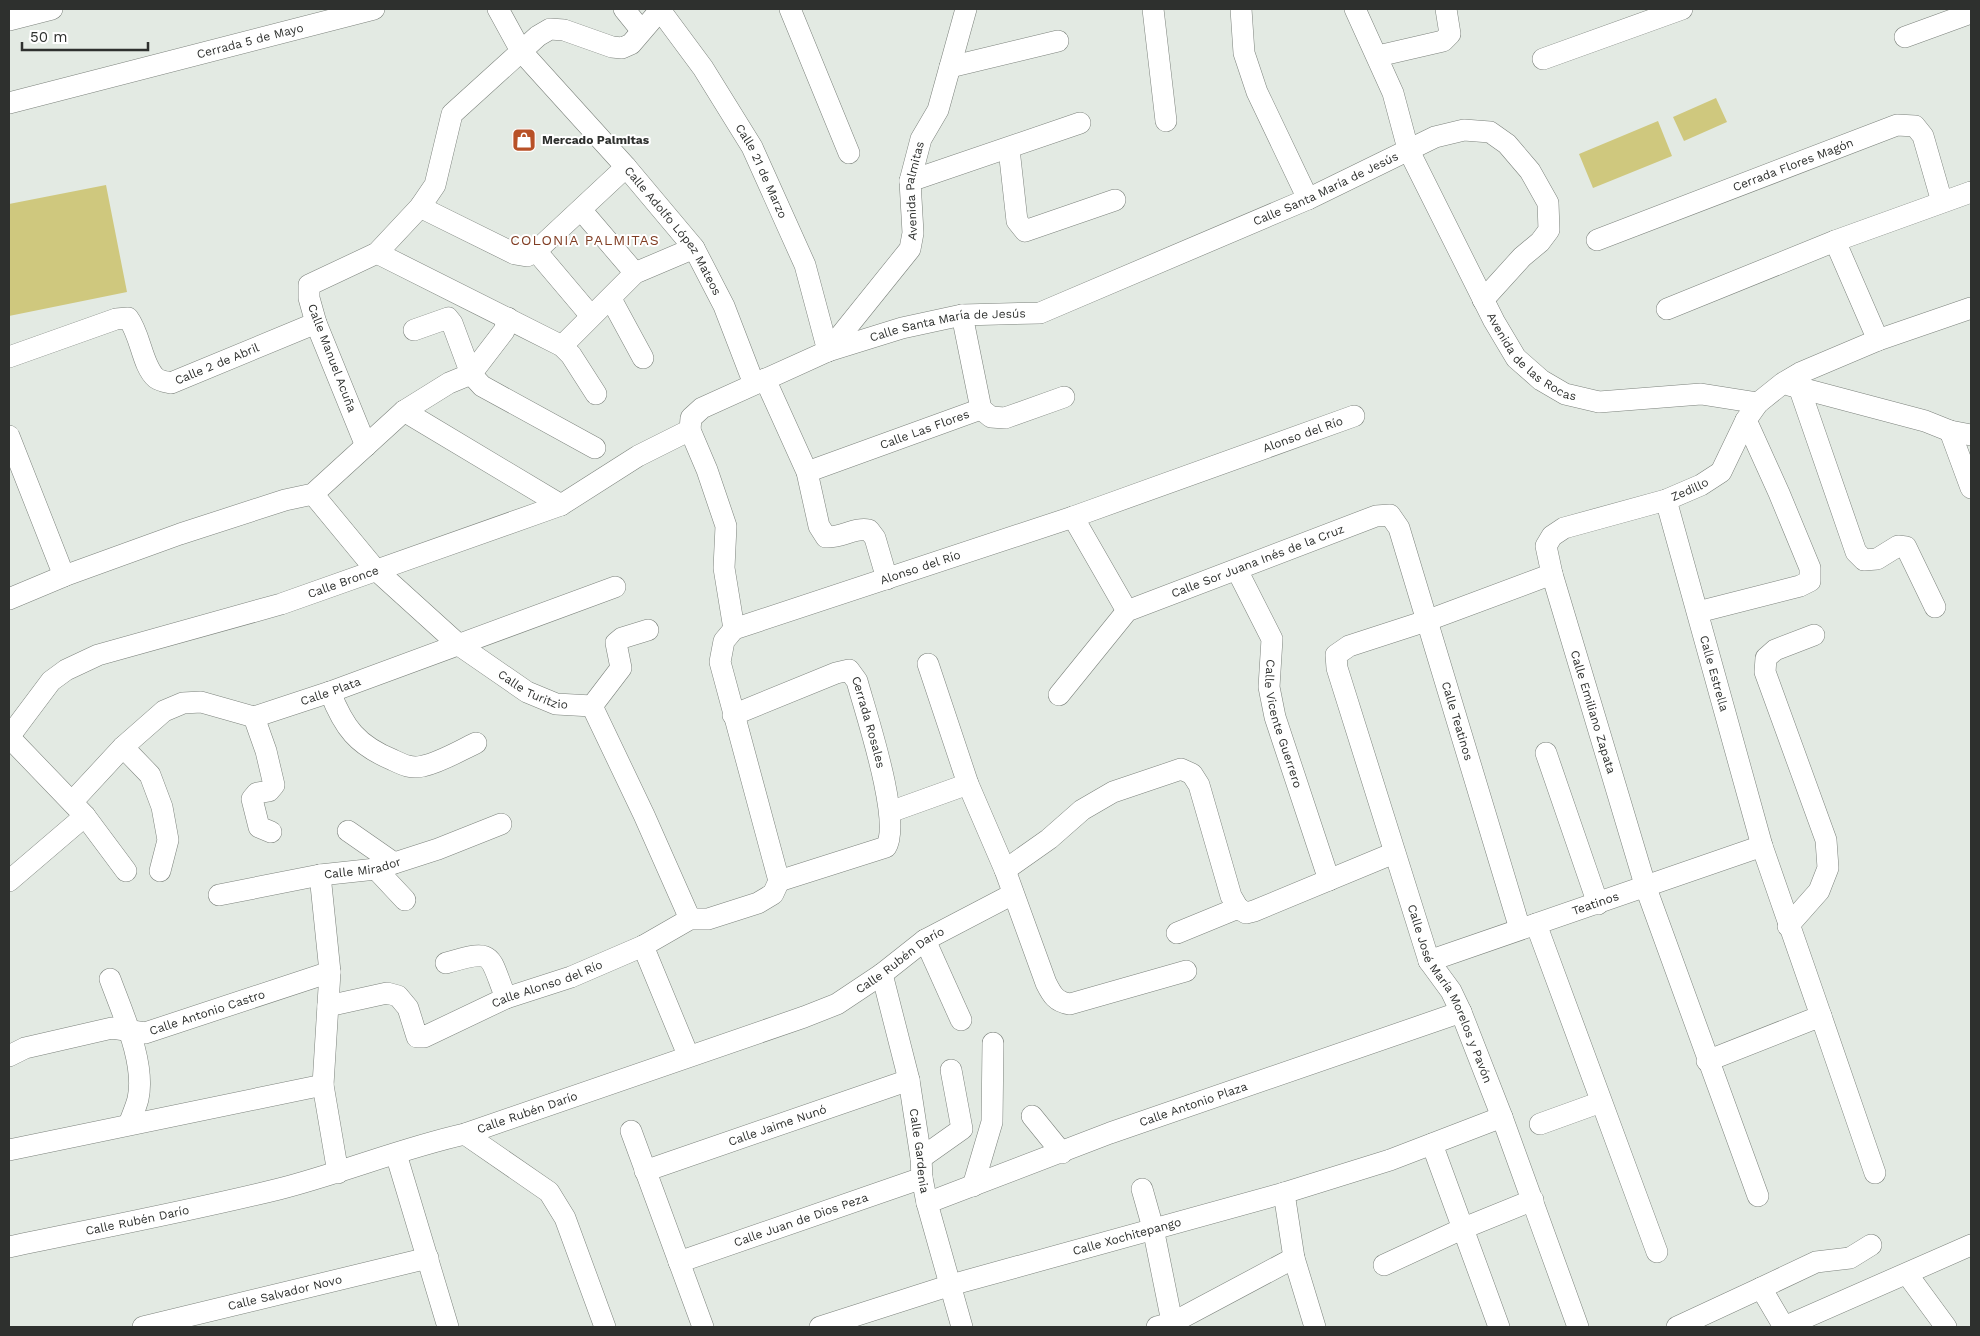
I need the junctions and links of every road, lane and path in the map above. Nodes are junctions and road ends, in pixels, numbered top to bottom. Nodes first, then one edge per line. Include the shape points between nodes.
1 (52, 9) edge
2 (374, 9) edge
3 (498, 9) edge
4 (624, 9) edge
5 (660, 9) edge
6 (790, 9) edge
7 (966, 9) edge
8 (1153, 9) edge
9 (1241, 9) edge
10 (1355, 9) edge
11 (1446, 9) edge
12 (1682, 9) edge
13 (1971, 14) edge
14 (9, 20) edge
15 (641, 30) junction
16 (1905, 37) dead end
17 (1058, 41) dead end
18 (521, 51) junction
19 (1378, 56) junction
20 (1543, 59) dead end
21 (950, 67) junction
22 (9, 103) edge
23 (1166, 121) dead end
24 (1080, 124) dead end
25 (1009, 149) junction
26 (1408, 149) junction
27 (849, 153) dead end
28 (626, 167) junction
29 (910, 181) junction
30 (1971, 192) edge
31 (1308, 199) junction
32 (1115, 200) dead end
33 (1942, 202) junction
34 (420, 207) junction
35 (582, 211) junction
36 (1597, 240) dead end
37 (1835, 241) junction
38 (694, 248) junction
39 (377, 253) junction
40 (531, 254) junction
41 (635, 273) junction
42 (611, 299) junction
43 (1483, 300) junction
44 (1666, 308) dead end
45 (1971, 308) edge
46 (962, 315) junction
47 (591, 316) junction
48 (508, 318) junction
49 (316, 323) junction
50 (414, 330) dead end
51 (1878, 340) junction
52 (562, 346) junction
53 (828, 351) junction
54 (9, 357) edge
55 (643, 358) dead end
56 (472, 374) junction
57 (760, 382) junction
58 (1791, 385) junction
59 (596, 394) dead end
60 (1064, 397) dead end
61 (1758, 403) junction
62 (980, 409) junction
63 (404, 411) junction
64 (1354, 416) dead end
65 (1746, 420) junction
66 (690, 430) junction
67 (1950, 431) junction
68 (1971, 435) edge
69 (9, 436) edge
70 (366, 446) junction
71 (595, 448) dead end
72 (807, 472) junction
73 (1971, 488) edge
74 (313, 494) junction
75 (1666, 500) junction
76 (561, 505) junction
77 (1390, 515) joint
78 (1073, 517) junction
79 (1552, 536) joint
80 (375, 569) junction
81 (1237, 570) junction
82 (1552, 574) junction
83 (64, 576) junction
84 (887, 579) junction
85 (615, 587) dead end
86 (9, 599) edge
87 (1935, 607) dead end
88 (1127, 611) junction
89 (1698, 612) junction
90 (1426, 621) junction
91 (648, 630) dead end
92 (734, 630) junction
93 (1814, 636) dead end
94 (459, 644) junction
95 (928, 664) dead end
96 (330, 692) junction
97 (1059, 695) dead end
98 (592, 706) junction
99 (733, 715) junction
100 (254, 717) junction
101 (476, 743) dead end
102 (12, 746) edge
103 (123, 747) junction
104 (1546, 753) dead end
105 (968, 784) junction
106 (78, 809) junction
107 (890, 812) junction
108 (502, 824) dead end
109 (348, 831) dead end
110 (271, 832) dead end
111 (1762, 846) junction
112 (1394, 853) junction
113 (385, 866) junction
114 (1005, 870) junction
115 (126, 871) dead end
116 (160, 872) dead end
117 (320, 875) junction
118 (1329, 880) junction
119 (9, 881) edge
120 (779, 881) junction
121 (1646, 888) junction
122 (1013, 894) junction
123 (219, 895) dead end
124 (404, 900) dead end
125 (1598, 904) junction
126 (1238, 908) junction
127 (690, 919) junction
128 (1788, 926) junction
129 (1528, 927) junction
130 (1177, 933) dead end
131 (925, 940) junction
132 (643, 946) junction
133 (1429, 961) junction
134 (446, 963) dead end
135 (1186, 971) dead end
136 (330, 972) junction
137 (882, 974) junction
138 (110, 979) dead end
139 (506, 998) junction
140 (328, 1006) junction
141 (1461, 1012) junction
142 (1820, 1016) junction
143 (961, 1020) dead end
144 (129, 1030) junction
145 (993, 1042) dead end
146 (17, 1052) edge
147 (688, 1055) junction
148 (1707, 1061) junction
149 (951, 1070) dead end
150 (909, 1080) junction
151 (323, 1086) junction
152 (1601, 1102) junction
153 (1032, 1116) dead end
154 (1502, 1117) junction
155 (129, 1124) junction
156 (1540, 1124) dead end
157 (631, 1131) dead end
158 (465, 1134) junction
159 (1432, 1144) junction
160 (9, 1150) edge
161 (1062, 1153) junction
162 (396, 1154) junction
163 (921, 1168) junction
164 (646, 1171) junction
165 (338, 1173) junction
166 (1875, 1173) dead end
167 (973, 1186) junction
168 (1142, 1189) dead end
169 (1284, 1193) junction
170 (1758, 1196) dead end
171 (1533, 1200) junction
172 (927, 1203) junction
173 (1153, 1228) junction
174 (1464, 1228) junction
175 (1871, 1244) dead end
176 (1971, 1245) edge
177 (9, 1247) edge
178 (1657, 1252) dead end
179 (428, 1258) junction
180 (1294, 1258) junction
181 (679, 1262) junction
182 (1384, 1265) dead end
183 (1907, 1274) junction
184 (951, 1285) junction
185 (1761, 1288) junction
186 (197, 1321) edge
187 (601, 1326) edge
188 (1167, 1326) edge
189 (143, 1327) edge
190 (448, 1327) edge
191 (703, 1327) edge
192 (820, 1327) edge
193 (962, 1327) edge
194 (1315, 1327) edge
195 (1499, 1327) edge
196 (1578, 1327) edge
197 (1677, 1327) edge
198 (1784, 1327) edge
199 (1946, 1327) edge

1 - 14 street
2 - 22 street, Cerrada 5 de Mayo
3 - 18 street, Calle Adolfo López Mateos
4 - 15 street
5 - 15 street, Calle Manuel Acuña
5 - 53 street, Calle 21 de Marzo via 703,68 752,147 805,264
6 - 27 street
7 - 21 street, Avenida Palmitas
8 - 23 street
9 - 31 street via 1244,53 1257,92
10 - 19 street, Avenida de las Rocas
11 - 19 street via 1450,34 1443,41
12 - 20 street
13 - 16 street
15 - 18 street, Calle Manuel Acuña via 631,44 622,48 550,28
17 - 21 street
18 - 28 street, Calle Adolfo López Mateos
18 - 34 street, Calle Manuel Acuña via 452,114 435,184
19 - 26 street, Avenida de las Rocas via 1393,93
21 - 29 street, Avenida Palmitas via 938,110 921,139
24 - 25 street
25 - 29 street
25 - 32 street via 1017,221 1025,231
26 - 31 street, Calle Santa María de Jesús
26 - 43 street, Avenida de las Rocas
26 - 43 street, Calle Santa María de Jesús via 1435,137 1464,130 1490,132 1507,144 1530,171 1548,203 1549,230
28 - 35 street
28 - 38 street, Calle Adolfo López Mateos
29 - 53 street, Avenida Palmitas via 913,233 910,249
30 - 33 street
31 - 46 street, Calle Santa María de Jesús via 1040,313
33 - 36 street, Cerrada Flores Magón via 1923,136 1915,126 1897,126
33 - 37 street
34 - 39 street, Calle Manuel Acuña
34 - 40 street via 516,254
35 - 40 street
35 - 41 street
37 - 44 street
37 - 51 street
38 - 41 street
38 - 57 street, Calle Adolfo López Mateos
39 - 48 street
39 - 49 street, Calle Manuel Acuña via 310,285
40 - 47 street
41 - 42 street
42 - 47 street
42 - 55 street
43 - 61 street, Avenida de las Rocas via 1516,358 1540,380 1565,394 1599,402 1701,394
45 - 51 street, Zedillo
46 - 53 street, Calle Santa María de Jesús via 902,328
46 - 62 street, Calle Las Flores
47 - 52 street
48 - 52 street
48 - 56 street via 504,331
49 - 54 street, Calle 2 de Abril via 171,383 158,380 150,370 136,329 128,318 116,319
49 - 70 street, Calle Manuel Acuña
50 - 56 street via 448,318
51 - 58 street, Zedillo via 1800,373
52 - 59 street
53 - 57 street, Calle Santa María de Jesús
56 - 63 street via 449,383
56 - 71 street via 482,386
57 - 66 street, Calle Santa María de Jesús via 702,408 691,418
57 - 72 street, Calle Adolfo López Mateos
58 - 61 street, Zedillo
58 - 67 street via 1925,421
58 - 87 street via 1856,552 1864,560 1877,559 1898,546 1906,547
60 - 62 street via 1005,418 991,417
61 - 65 street, Zedillo
62 - 72 street, Calle Las Flores
63 - 70 street
63 - 76 street
64 - 78 street, Alonso del Río
65 - 75 street, Zedillo via 1721,472 1701,485
65 - 89 street via 1810,568 1810,581
66 - 76 street, Calle Bronce via 638,456
66 - 92 street via 726,526 724,568
67 - 68 street
67 - 73 street
69 - 83 street
70 - 74 street
72 - 84 street, Calle Adolfo López Mateos via 819,526 826,536 836,537 862,528 869,530 875,538
74 - 80 street, Calle Turitzio
74 - 83 street via 180,534
75 - 79 street, Zedillo via 1564,528
75 - 89 street, Calle Estrella
76 - 80 street, Calle Bronce
77 - 81 street, Calle Sor Juana Inés de la Cruz via 1376,516
77 - 90 street, Calle Teatinos via 1399,528
78 - 84 street, Alonso del Río
78 - 88 street
79 - 82 street, Calle Emiliano Zapata via 1546,546
80 - 94 street, Calle Turitzio
80 - 102 street, Calle Bronce via 281,604 98,655 66,670 51,681
81 - 88 street, Calle Sor Juana Inés de la Cruz
81 - 118 street, Calle Vicente Guerrero via 1272,639 1269,687 1274,717
82 - 90 street
82 - 121 street, Calle Emiliano Zapata
83 - 86 street
84 - 92 street, Alonso del Río
85 - 94 street, Calle Plata
88 - 97 street
89 - 111 street, Calle Estrella
90 - 112 street, Calle José María Morelos y Pavón via 1349,646 1336,655 1337,668
90 - 129 street, Calle Teatinos
91 - 98 street via 622,638 616,644 621,668
92 - 99 street via 724,641 720,662
93 - 128 street via 1775,650 1766,658 1765,665 1826,840 1828,868 1819,891
94 - 96 street, Calle Plata
94 - 98 street, Calle Turitzio via 528,692 556,704
95 - 105 street
96 - 100 street, Calle Plata
96 - 101 street via 340,718 354,738 378,754 408,767 423,766
98 - 127 street
99 - 107 street, Cerrada Rosales via 849,670 857,681
99 - 120 street
100 - 103 street via 201,702 182,703 164,710
100 - 110 street via 274,785 269,791 257,792 252,799 259,827
102 - 106 street
103 - 106 street
103 - 116 street via 150,775 162,807 168,840
104 - 125 street
105 - 107 street
105 - 114 street
106 - 115 street
106 - 119 street
107 - 120 street via 891,839 886,847
108 - 113 street, Calle Mirador
109 - 113 street
111 - 121 street, Teatinos
111 - 128 street, Calle Estrella
112 - 118 street
112 - 133 street, Calle José María Morelos y Pavón
113 - 117 street, Calle Mirador
113 - 124 street
114 - 122 street
114 - 126 street via 1049,839 1082,810 1112,792 1181,769 1192,774 1199,785
117 - 123 street, Calle Mirador
117 - 136 street
118 - 126 street via 1254,911 1246,913
120 - 127 street, Calle Alonso del Río via 773,894 758,903 708,919
121 - 125 street, Teatinos
121 - 148 street, Calle Emiliano Zapata
122 - 131 street, Calle Rubén Darío
122 - 135 street via 1046,983 1059,1002 1083,1002
125 - 129 street, Teatinos
126 - 130 street
127 - 132 street, Calle Alonso del Río
128 - 142 street, Calle Estrella
129 - 133 street, Teatinos
129 - 152 street, Calle Teatinos
131 - 137 street, Calle Rubén Darío
131 - 143 street
132 - 139 street, Calle Alonso del Río via 571,977
132 - 147 street
133 - 141 street, Calle José María Morelos y Pavón via 1451,991
134 - 139 street via 476,954 484,955 490,960
136 - 140 street
136 - 144 street, Calle Antonio Castro via 145,1033
137 - 147 street, Calle Rubén Darío via 837,1004
137 - 150 street, Calle Gardenia
138 - 144 street
139 - 140 street, Calle Alonso del Río via 424,1037 417,1037 408,1008 398,996 387,994
140 - 151 street
141 - 154 street, Calle José María Morelos y Pavón
141 - 161 street, Calle Antonio Plaza via 1110,1133
142 - 148 street
142 - 166 street, Calle Estrella
144 - 146 street, Calle Antonio Castro via 112,1028
144 - 155 street via 138,1074 138,1097
145 - 167 street via 992,1122
147 - 158 street, Calle Rubén Darío
148 - 170 street, Calle Emiliano Zapata
149 - 163 street, Calle Juan de Dios Peza via 962,1129
150 - 163 street, Calle Gardenia
150 - 164 street, Calle Jaime Nunó
151 - 155 street
151 - 165 street
152 - 156 street
152 - 178 street, Calle Teatinos
153 - 161 street
154 - 159 street, Calle Xochitepango
154 - 171 street, Calle José María Morelos y Pavón
155 - 160 street
157 - 164 street
158 - 162 street, Calle Rubén Darío
158 - 187 street via 549,1192 565,1218
159 - 169 street, Calle Xochitepango
159 - 174 street
161 - 167 street, Calle Antonio Plaza
162 - 165 street, Calle Rubén Darío
162 - 179 street
163 - 172 street, Calle Gardenia
163 - 181 street, Calle Juan de Dios Peza
164 - 181 street
165 - 177 street, Calle Rubén Darío via 279,1189
167 - 172 street, Calle Antonio Plaza
168 - 173 street
169 - 173 street, Calle Xochitepango
169 - 180 street
171 - 174 street
171 - 196 street, Calle José María Morelos y Pavón
172 - 184 street, Calle Gardenia
173 - 184 street, Calle Xochitepango
173 - 188 street
174 - 182 street
174 - 195 street
175 - 185 street via 1850,1258 1816,1262
176 - 183 street
179 - 186 street, Calle Salvador Novo
179 - 190 street
180 - 188 street
180 - 194 street
181 - 191 street
183 - 198 street
183 - 199 street
184 - 192 street, Calle Xochitepango
184 - 193 street, Calle Gardenia
185 - 197 street
185 - 198 street
186 - 189 street, Calle Salvador Novo

